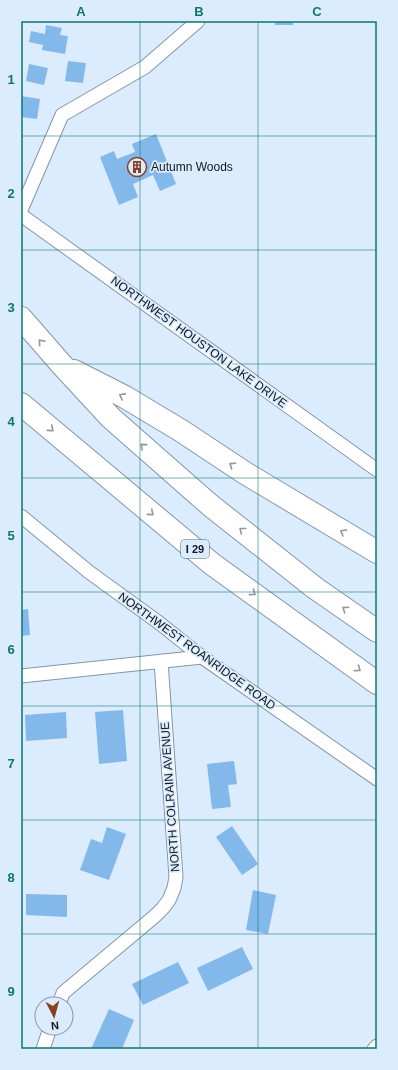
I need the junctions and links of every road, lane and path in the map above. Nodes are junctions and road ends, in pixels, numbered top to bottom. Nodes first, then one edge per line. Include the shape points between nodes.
1 (198, 21) edge
2 (21, 210) edge
3 (21, 215) edge
4 (21, 318) edge
5 (62, 365) junction
6 (21, 404) edge
7 (377, 470) edge
8 (21, 516) edge
9 (377, 552) edge
10 (377, 631) edge
11 (202, 657) junction
12 (161, 661) junction
13 (21, 676) edge
14 (377, 683) edge
15 (377, 780) edge
16 (62, 996) edge
17 (47, 1036) edge
18 (377, 1046) edge
19 (42, 1049) edge
20 (374, 1049) edge

1 - 2 street via 145,67 62,115
3 - 7 street, NORTHWEST HOUSTON LAKE DRIVE
5 -> 4 highway
9 -> 5 highway via 245,473 180,430
10 -> 5 highway via 315,588 210,504 111,418
6 -> 14 highway, I 29 via 212,564
8 - 11 street, NORTHWEST ROANRIDGE ROAD via 89,572
11 - 12 street
11 - 15 street, NORTHWEST ROANRIDGE ROAD
12 - 13 street
12 - 16 street, NORTH COLRAIN AVENUE via 176,877 174,888 169,900 155,916
17 - 19 street
18 - 20 street

